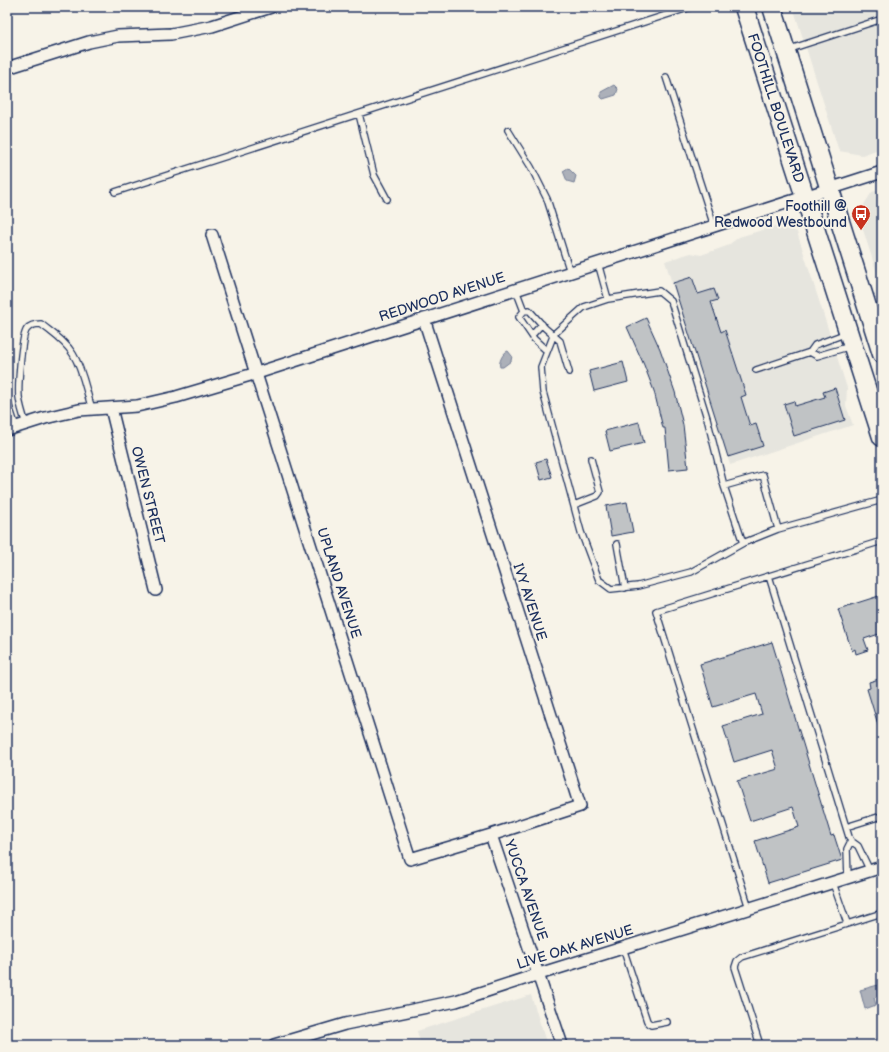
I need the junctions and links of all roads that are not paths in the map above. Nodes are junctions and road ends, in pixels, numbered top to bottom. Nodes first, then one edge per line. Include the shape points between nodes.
1 (271, 7) edge
2 (691, 7) edge
3 (744, 7) edge
4 (772, 7) edge
5 (882, 18) edge
6 (785, 50) junction
7 (7, 68) edge
8 (666, 76) dead end
9 (359, 114) junction
10 (508, 130) dead end
11 (882, 172) edge
12 (829, 190) junction
13 (115, 192) dead end
14 (805, 197) junction
15 (387, 199) dead end
16 (714, 226) junction
17 (212, 235) dead end
18 (598, 263) junction
19 (570, 272) junction
20 (516, 290) junction
21 (608, 299) junction
22 (524, 311) junction
23 (424, 319) junction
24 (542, 324) junction
25 (554, 334) junction
26 (532, 335) junction
27 (879, 336) edge
28 (850, 339) junction
29 (547, 351) junction
30 (810, 352) junction
31 (882, 354) edge
32 (756, 370) dead end
33 (569, 372) dead end
34 (257, 373) junction
35 (7, 400) edge
36 (111, 408) junction
37 (92, 410) junction
38 (16, 427) edge
39 (882, 437) edge
40 (591, 459) dead end
41 (724, 486) junction
42 (882, 500) edge
43 (574, 505) junction
44 (778, 529) junction
45 (882, 541) edge
46 (743, 543) junction
47 (617, 544) dead end
48 (769, 576) junction
49 (625, 588) junction
50 (156, 590) dead end
51 (878, 817) dead end
52 (846, 827) junction
53 (491, 835) junction
54 (852, 842) junction
55 (882, 867) edge
56 (870, 871) junction
57 (848, 878) junction
58 (833, 883) junction
59 (749, 908) junction
60 (882, 913) edge
61 (847, 923) junction
62 (623, 948) junction
63 (538, 974) junction
64 (668, 1022) dead end
65 (274, 1045) edge
66 (562, 1045) edge
67 (760, 1045) edge

1 - 7 street via 212,26 171,34 118,36 89,42
2 - 9 lane
3 - 14 main road, FOOTHILL BOULEVARD
4 - 6 main road, FOOTHILL BOULEVARD
5 - 6 lane
6 - 12 main road, FOOTHILL BOULEVARD
8 - 16 lane
9 - 13 lane
9 - 15 lane via 374,175
10 - 19 lane via 547,199
11 - 12 street, REDWOOD AVENUE
12 - 14 street, REDWOOD AVENUE
12 - 27 main road, FOOTHILL BOULEVARD
14 - 16 street, REDWOOD AVENUE
14 - 28 main road, FOOTHILL BOULEVARD
16 - 18 street, REDWOOD AVENUE
17 - 34 street, UPLAND AVENUE
18 - 19 street, REDWOOD AVENUE
18 - 21 lane
19 - 20 street, REDWOOD AVENUE
20 - 22 lane
20 - 23 street, REDWOOD AVENUE
21 - 25 lane via 584,307
21 - 41 lane via 659,291 671,301 707,418
22 - 24 lane via 530,310
22 - 26 lane via 519,317
23 - 34 street, REDWOOD AVENUE
23 - 53 street, IVY AVENUE via 580,806
24 - 25 lane
24 - 26 lane
25 - 29 lane
25 - 33 lane via 560,341
26 - 29 lane
27 - 31 main road, FOOTHILL BOULEVARD
28 - 30 lane via 815,345
28 - 30 lane via 817,356
28 - 39 main road, FOOTHILL BOULEVARD
29 - 43 lane via 541,367 543,392
30 - 32 lane
34 - 36 street, REDWOOD AVENUE via 137,406
34 - 53 street, UPLAND AVENUE via 410,859
35 - 38 lane
36 - 37 street, REDWOOD AVENUE
36 - 50 street, OWEN STREET
37 - 38 street, REDWOOD AVENUE via 79,410
37 - 38 lane via 72,352 41,324 34,324 27,328 23,338
40 - 43 lane via 600,492 597,496
41 - 44 lane via 764,475
41 - 46 lane
42 - 44 lane
43 - 49 lane via 599,580 612,589
44 - 46 lane
45 - 48 lane
46 - 49 lane via 691,572
47 - 49 lane
48 - 52 lane
48 - 59 lane via 656,611
51 - 52 lane
52 - 54 lane
53 - 63 street, YUCCA AVENUE
54 - 56 lane via 858,846
54 - 57 lane via 848,849
55 - 56 street, LIVE OAK AVENUE
56 - 57 street, LIVE OAK AVENUE
57 - 58 street, LIVE OAK AVENUE
58 - 59 street, LIVE OAK AVENUE
58 - 61 lane
59 - 62 street, LIVE OAK AVENUE
60 - 61 lane
61 - 67 lane via 742,957 737,961 735,967
62 - 63 street, LIVE OAK AVENUE
62 - 64 lane via 647,1021 651,1025
63 - 65 street, LIVE OAK AVENUE via 456,1001 345,1024
63 - 66 street, YUCCA AVENUE

